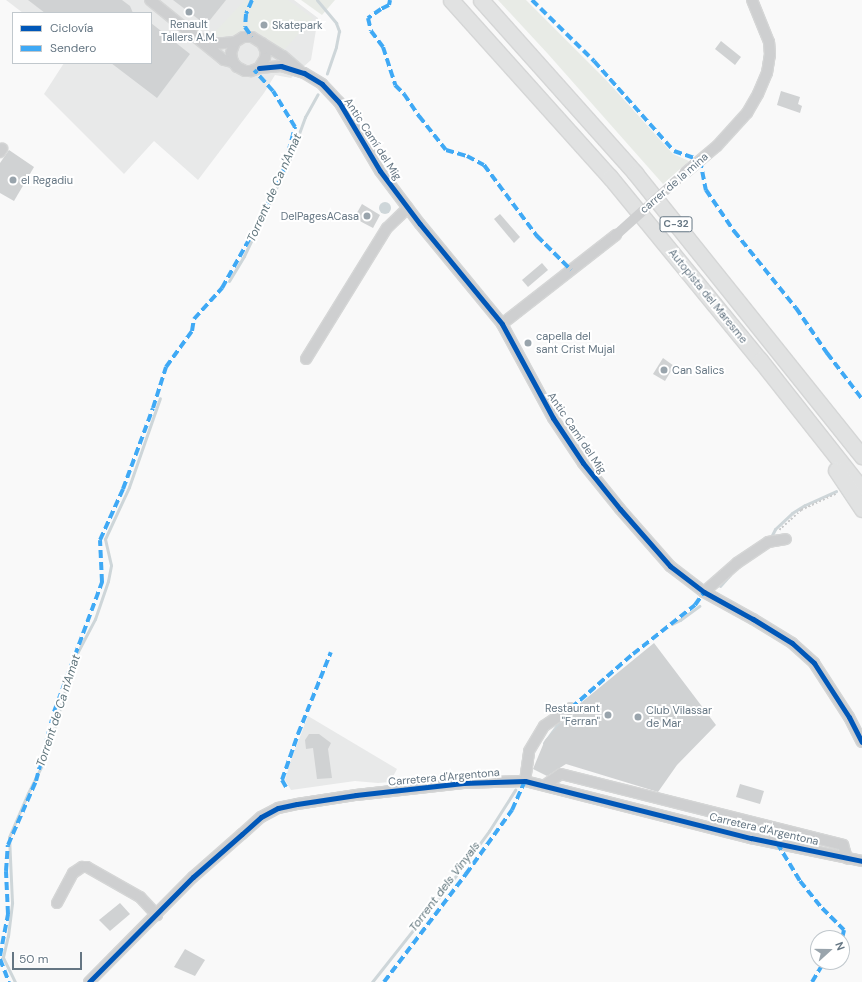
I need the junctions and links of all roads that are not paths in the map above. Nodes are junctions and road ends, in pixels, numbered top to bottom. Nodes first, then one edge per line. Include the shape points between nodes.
1 (150, 0) edge
2 (451, 0) edge
3 (481, 0) edge
4 (752, 0) edge
5 (194, 36) junction
6 (235, 42) junction
7 (262, 43) junction
8 (233, 62) junction
9 (259, 68) junction
10 (304, 73) junction
11 (408, 208) junction
12 (502, 324) junction
13 (306, 359) dead end
14 (811, 423) junction
15 (862, 456) edge
16 (862, 489) edge
17 (862, 509) edge
18 (786, 539) dead end
19 (704, 592) junction
20 (571, 708) dead end
21 (862, 742) edge
22 (525, 781) junction
23 (545, 785) junction
24 (847, 858) junction
25 (862, 861) edge
26 (57, 903) dead end
27 (157, 914) junction
28 (89, 982) edge

1 - 5 street
2 - 14 highway, Autopista del Maresme / C-32 via 610,177
3 - 15 highway, Autopista del Maresme / C-32 via 636,173
4 - 12 street, carrer de la mina, bridge via 769,42 770,55 767,73 746,113 717,146 616,235
5 - 6 street via 213,44
5 - 8 street via 224,60
6 - 7 street via 249,36
6 - 8 street via 231,53
7 - 9 street via 266,52
7 - 10 street, Antic Camí del Mig
8 - 9 street via 245,71
9 - 10 street, Antic Camí del Mig via 281,66
10 - 11 street, Antic Camí del Mig via 322,84 339,102 380,171
11 - 12 street, Antic Camí del Mig
11 - 13 street via 387,228
12 - 19 street, Antic Camí del Mig via 538,394 583,463 670,566
14 - 16 highway, Autopista del Maresme / C-32
14 - 17 highway via 840,477
18 - 19 street via 771,541 737,562
19 - 21 street, Antic Camí del Mig via 792,643 814,662
20 - 22 street via 544,726 529,751
22 - 23 street, Carretera d'Argentona
22 - 27 street, Carretera d'Argentona via 484,782 392,791 278,808 261,817 193,877
23 - 24 street, Carretera d'Argentona via 751,838
23 - 24 street, Carretera d'Argentona via 561,774 842,845
24 - 25 street, Carretera d'Argentona
26 - 27 street via 73,873 87,867 140,897
27 - 28 street, Carretera d'Argentona

